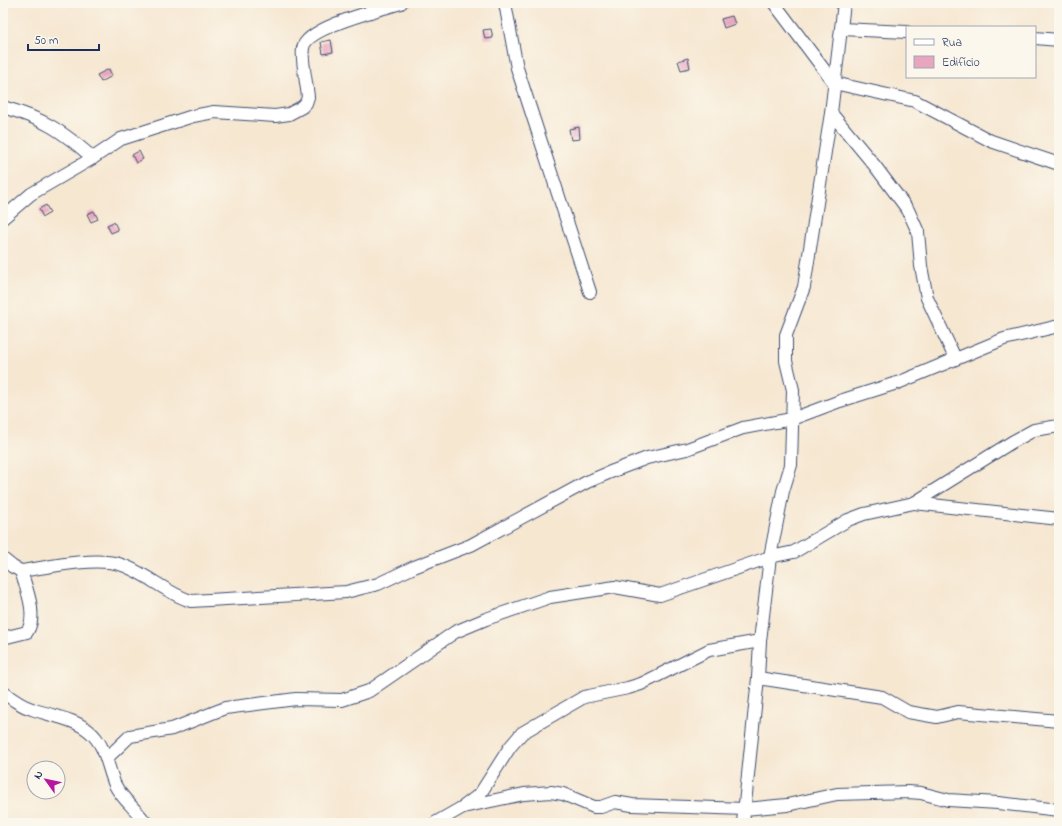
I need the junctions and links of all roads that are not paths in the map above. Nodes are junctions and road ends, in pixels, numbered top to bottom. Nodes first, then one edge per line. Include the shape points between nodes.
1 (401, 3) edge
2 (505, 3) edge
3 (774, 3) edge
4 (844, 3) edge
5 (841, 29) junction
6 (906, 32) edge
7 (1036, 38) edge
8 (1059, 40) edge
9 (834, 83) junction
10 (3, 107) edge
11 (831, 113) junction
12 (93, 158) junction
13 (1059, 164) edge
14 (3, 218) edge
15 (590, 292) dead end
16 (1059, 326) edge
17 (955, 358) junction
18 (792, 419) junction
19 (1059, 426) edge
20 (914, 503) junction
21 (1059, 519) edge
22 (770, 557) junction
23 (3, 559) edge
24 (21, 571) junction
25 (3, 638) edge
26 (760, 642) junction
27 (758, 678) junction
28 (3, 692) edge
29 (1059, 721) edge
30 (106, 758) junction
31 (464, 807) junction
32 (745, 809) junction
33 (1059, 810) edge
34 (146, 823) edge
35 (435, 823) edge
36 (743, 823) edge

1 - 12 street via 333,25 310,36 303,48 308,97 302,107 289,114 275,116 214,112 192,116 121,139
2 - 15 street via 517,68
3 - 9 street
4 - 5 street
5 - 6 street
5 - 9 street
7 - 8 street
9 - 11 street
9 - 13 street via 915,101 991,141
10 - 12 street via 53,126
11 - 17 street via 908,210 918,232 921,266 928,298
11 - 18 street via 804,287 786,335 786,361 793,390
12 - 14 street via 31,194
16 - 17 street via 1004,339
17 - 18 street via 900,382
18 - 22 street via 791,465 783,491
18 - 24 street via 743,428 687,449 647,458 613,471 587,482 471,545 378,584 346,592 191,601 172,594 120,565 97,561
19 - 20 street via 1034,430
20 - 21 street
20 - 22 street via 848,520 794,552
22 - 26 street
22 - 30 street via 660,595 615,588 550,597 455,632 369,691 356,697 342,700 296,699 225,708 172,729 130,736
23 - 24 street
24 - 25 street via 29,602 30,627 28,632
26 - 27 street
26 - 31 street via 708,650 641,684 578,701 522,733 480,794
27 - 29 street via 882,697 908,712 937,717 958,712
27 - 32 street
28 - 30 street via 22,705 67,719 88,730 98,740
30 - 34 street via 121,795
31 - 32 street via 524,794 551,792 563,794 594,807 621,802 632,805
31 - 35 street
32 - 33 street via 787,805 837,794 908,792 948,800
32 - 36 street

